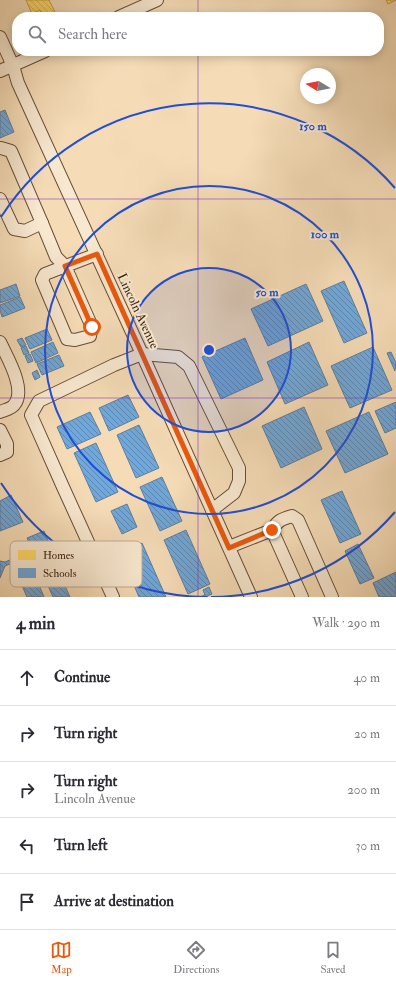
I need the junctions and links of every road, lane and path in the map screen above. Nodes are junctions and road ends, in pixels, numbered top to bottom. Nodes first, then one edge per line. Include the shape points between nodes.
1 (157, 0) edge
2 (131, 12) edge
3 (0, 37) edge
4 (34, 56) edge
5 (13, 66) junction
6 (0, 71) edge
7 (0, 148) edge
8 (0, 199) edge
9 (42, 223) junction
10 (97, 254) junction
11 (65, 266) junction
12 (0, 342) edge
13 (142, 354) junction
14 (0, 412) edge
15 (0, 430) edge
16 (0, 455) edge
17 (212, 510) junction
18 (272, 530) junction
19 (87, 541) edge
20 (229, 548) junction
21 (108, 587) edge
22 (113, 597) edge
23 (251, 597) edge
24 (302, 597) edge
25 (332, 597) edge

1 - 2 street
3 - 5 street, Lincoln Avenue
4 - 5 street
5 - 6 street
5 - 10 street, Lincoln Avenue via 18,83
7 - 9 street via 11,151
8 - 9 street via 14,229 25,230
9 - 11 street via 56,257
10 - 11 street
10 - 13 street, Lincoln Avenue
11 - 11 street via 45,274 42,280 67,339 75,340 90,336 92,327
12 - 14 street via 17,379 19,395 14,406
13 - 17 street, Lincoln Avenue
13 - 17 street via 178,356 188,366 239,468 239,481 234,493
13 - 19 street via 39,401 31,415
15 - 16 street via 7,444 7,452
17 - 20 street, Lincoln Avenue
18 - 20 street
18 - 24 street
18 - 25 street via 276,523 284,519 292,516 298,520
20 - 23 street, Lincoln Avenue
21 - 22 street

